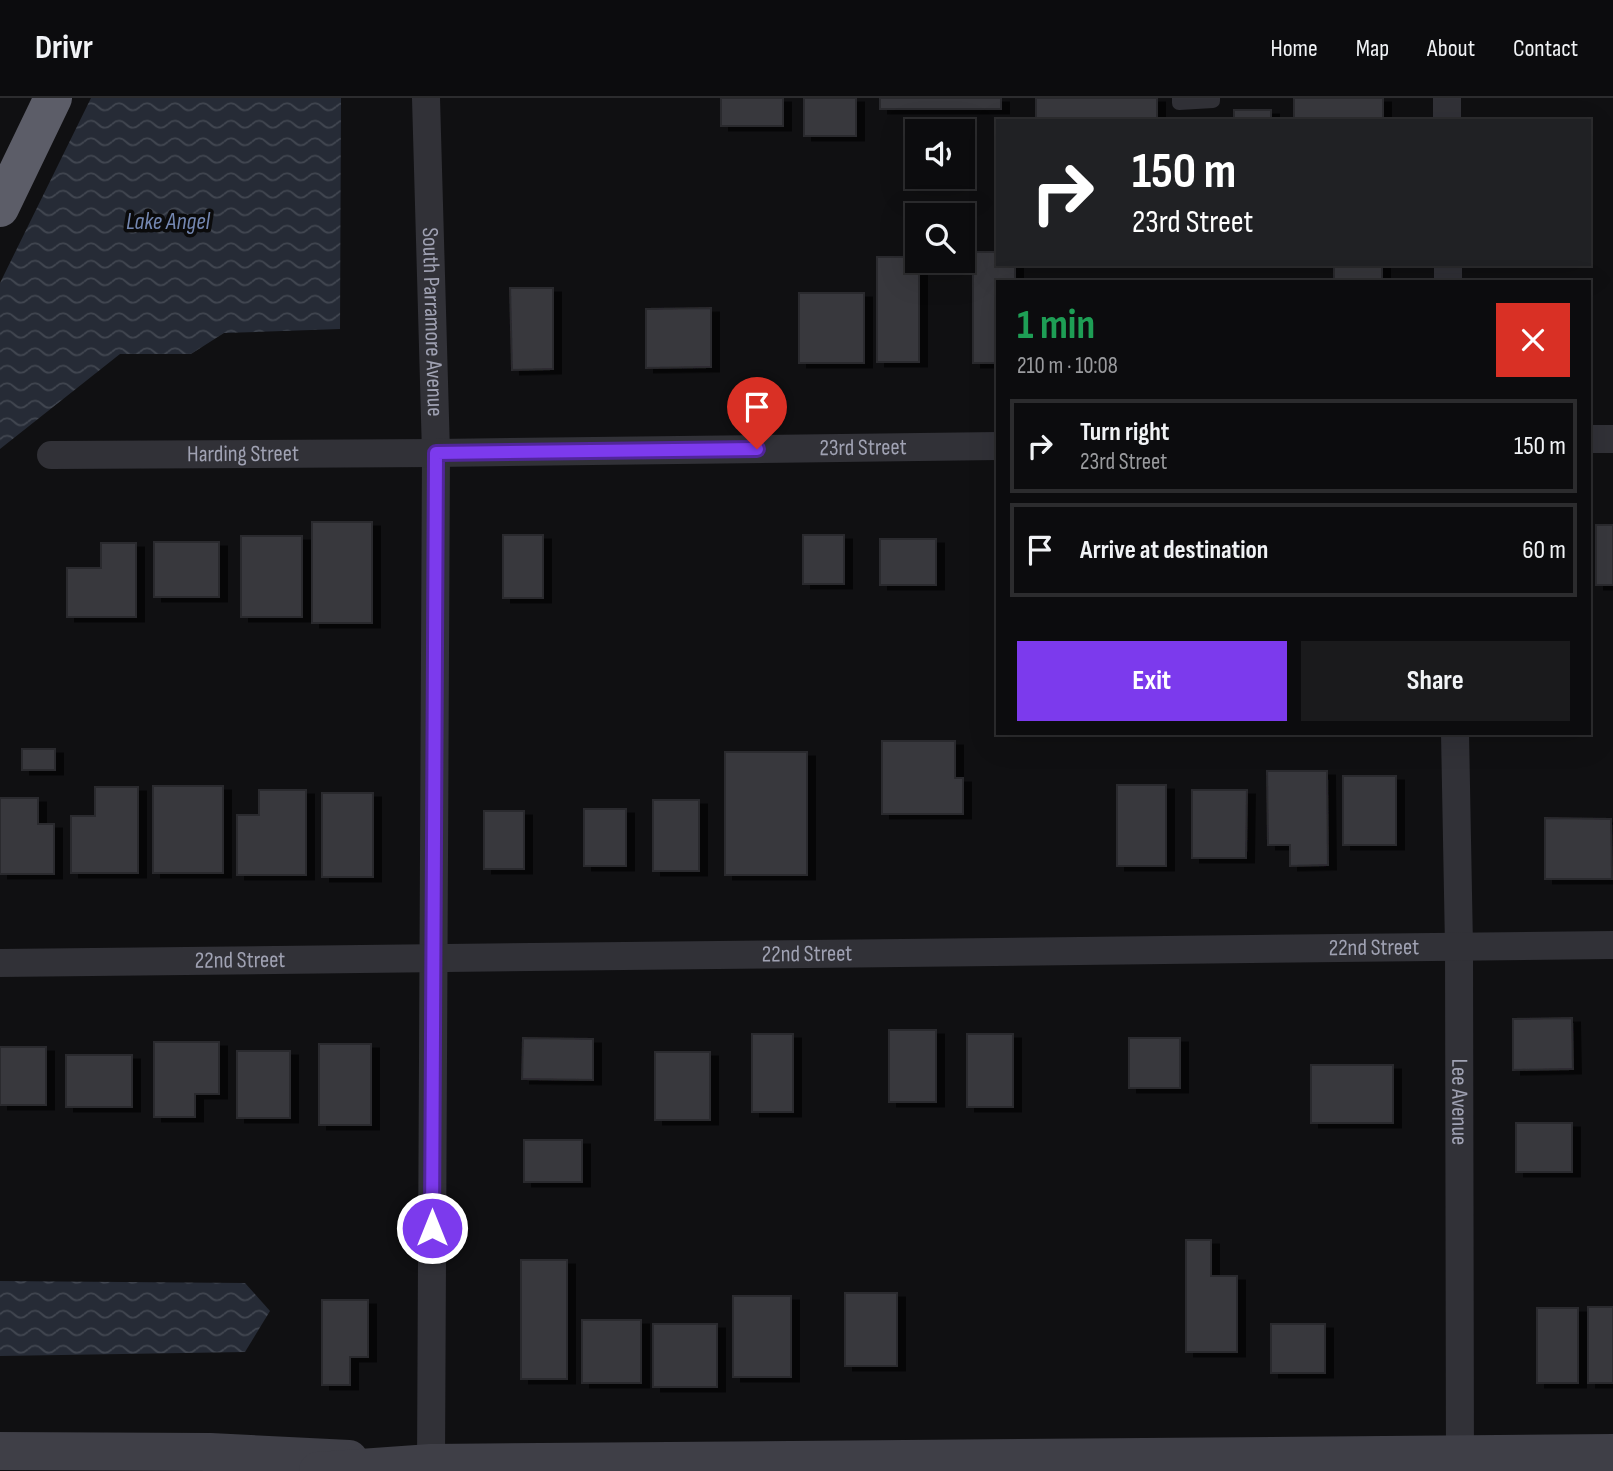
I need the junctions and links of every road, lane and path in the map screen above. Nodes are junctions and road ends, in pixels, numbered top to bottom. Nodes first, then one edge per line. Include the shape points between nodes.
1 (53, 98) edge
2 (426, 98) edge
3 (1179, 98) edge
4 (1213, 98) edge
5 (1447, 98) edge
6 (1447, 119) edge
7 (0, 208) edge
8 (1591, 439) edge
9 (1613, 439) edge
10 (996, 446) edge
11 (436, 453) junction
12 (51, 455) dead end
13 (1455, 735) edge
14 (1613, 945) edge
15 (1458, 946) junction
16 (433, 958) junction
17 (0, 964) edge
18 (0, 1451) edge
19 (1613, 1453) edge
20 (1460, 1463) edge
21 (431, 1467) edge
22 (318, 1471) edge

1 - 7 highway
2 - 11 street, South Parramore Avenue
3 - 4 lane via 1179,103
5 - 6 street
8 - 9 street
10 - 11 street, 23rd Street
11 - 12 street, Harding Street
11 - 16 street, South Parramore Avenue
13 - 15 street, Lee Avenue
14 - 15 street, 22nd Street
15 - 16 street, 22nd Street
15 - 20 street, Lee Avenue
16 - 17 street, 22nd Street
16 - 21 street, South Parramore Avenue
18 - 21 street via 210,1452
19 - 20 street
20 - 21 street
21 - 22 street

